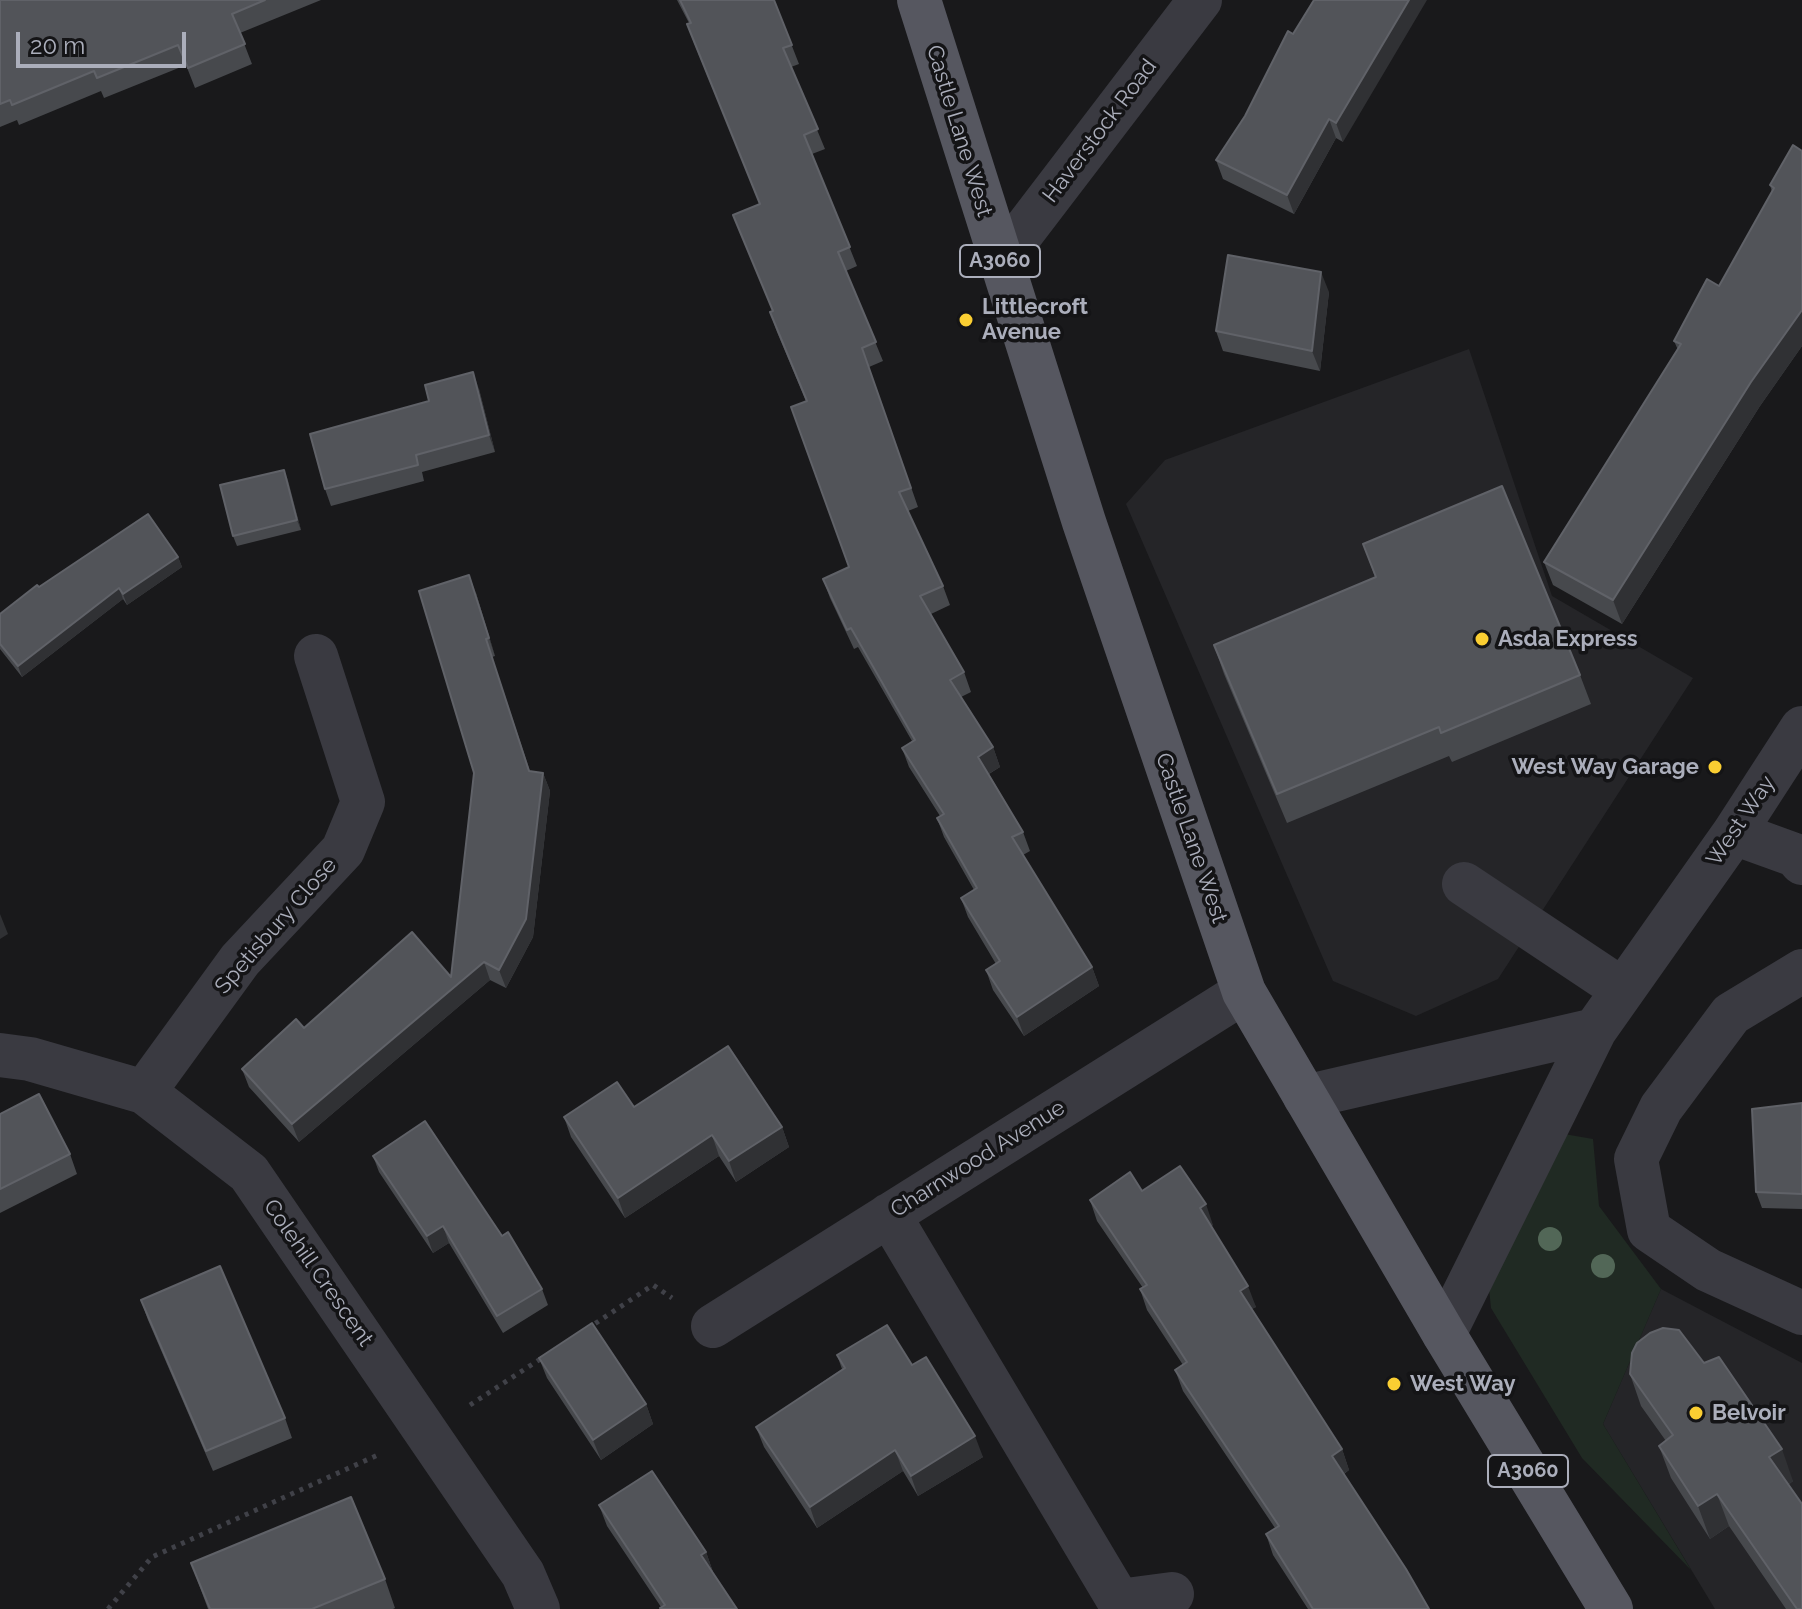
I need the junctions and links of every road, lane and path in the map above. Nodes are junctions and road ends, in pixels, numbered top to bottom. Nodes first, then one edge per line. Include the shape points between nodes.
1 (919, 0) edge
2 (1200, 0) edge
3 (1000, 262) junction
4 (316, 656) dead end
5 (1802, 728) edge
6 (1734, 833) junction
7 (1802, 863) edge
8 (1464, 884) dead end
9 (1802, 971) edge
10 (1623, 990) junction
11 (1244, 992) junction
12 (1595, 1030) junction
13 (0, 1055) edge
14 (144, 1092) junction
15 (1305, 1097) junction
16 (889, 1215) junction
17 (1802, 1313) edge
18 (713, 1326) joint
19 (1444, 1334) junction
20 (574, 1337) edge
21 (547, 1355) edge
22 (428, 1433) junction
23 (1172, 1594) dead end
24 (108, 1609) edge
25 (538, 1609) edge
26 (1611, 1609) edge

1 - 3 main road, Castle Lane West / A3060
2 - 3 street, Haverstock Road
3 - 11 main road, Castle Lane West / A3060
4 - 14 street, Spetisbury Close via 363,802 343,850 240,960
5 - 6 street, West Way
6 - 7 street via 1795,855
6 - 10 street, West Way
8 - 10 street
9 - 17 street via 1731,1014 1661,1108 1636,1159 1649,1230 1708,1270
10 - 12 street, West Way
11 - 15 main road, Castle Lane West / A3060
11 - 16 street, Charnwood Avenue
12 - 15 street
12 - 19 street, West Way
13 - 14 street, Colehill Crescent
14 - 22 street, Colehill Crescent via 249,1173
15 - 19 main road, Castle Lane West / A3060
16 - 18 street, Charnwood Avenue
16 - 23 street via 1119,1601
18 - 20 path via 653,1285
19 - 26 main road, Castle Lane West / A3060
21 - 22 path
22 - 24 path via 152,1557
22 - 25 street, Colehill Crescent via 523,1574

